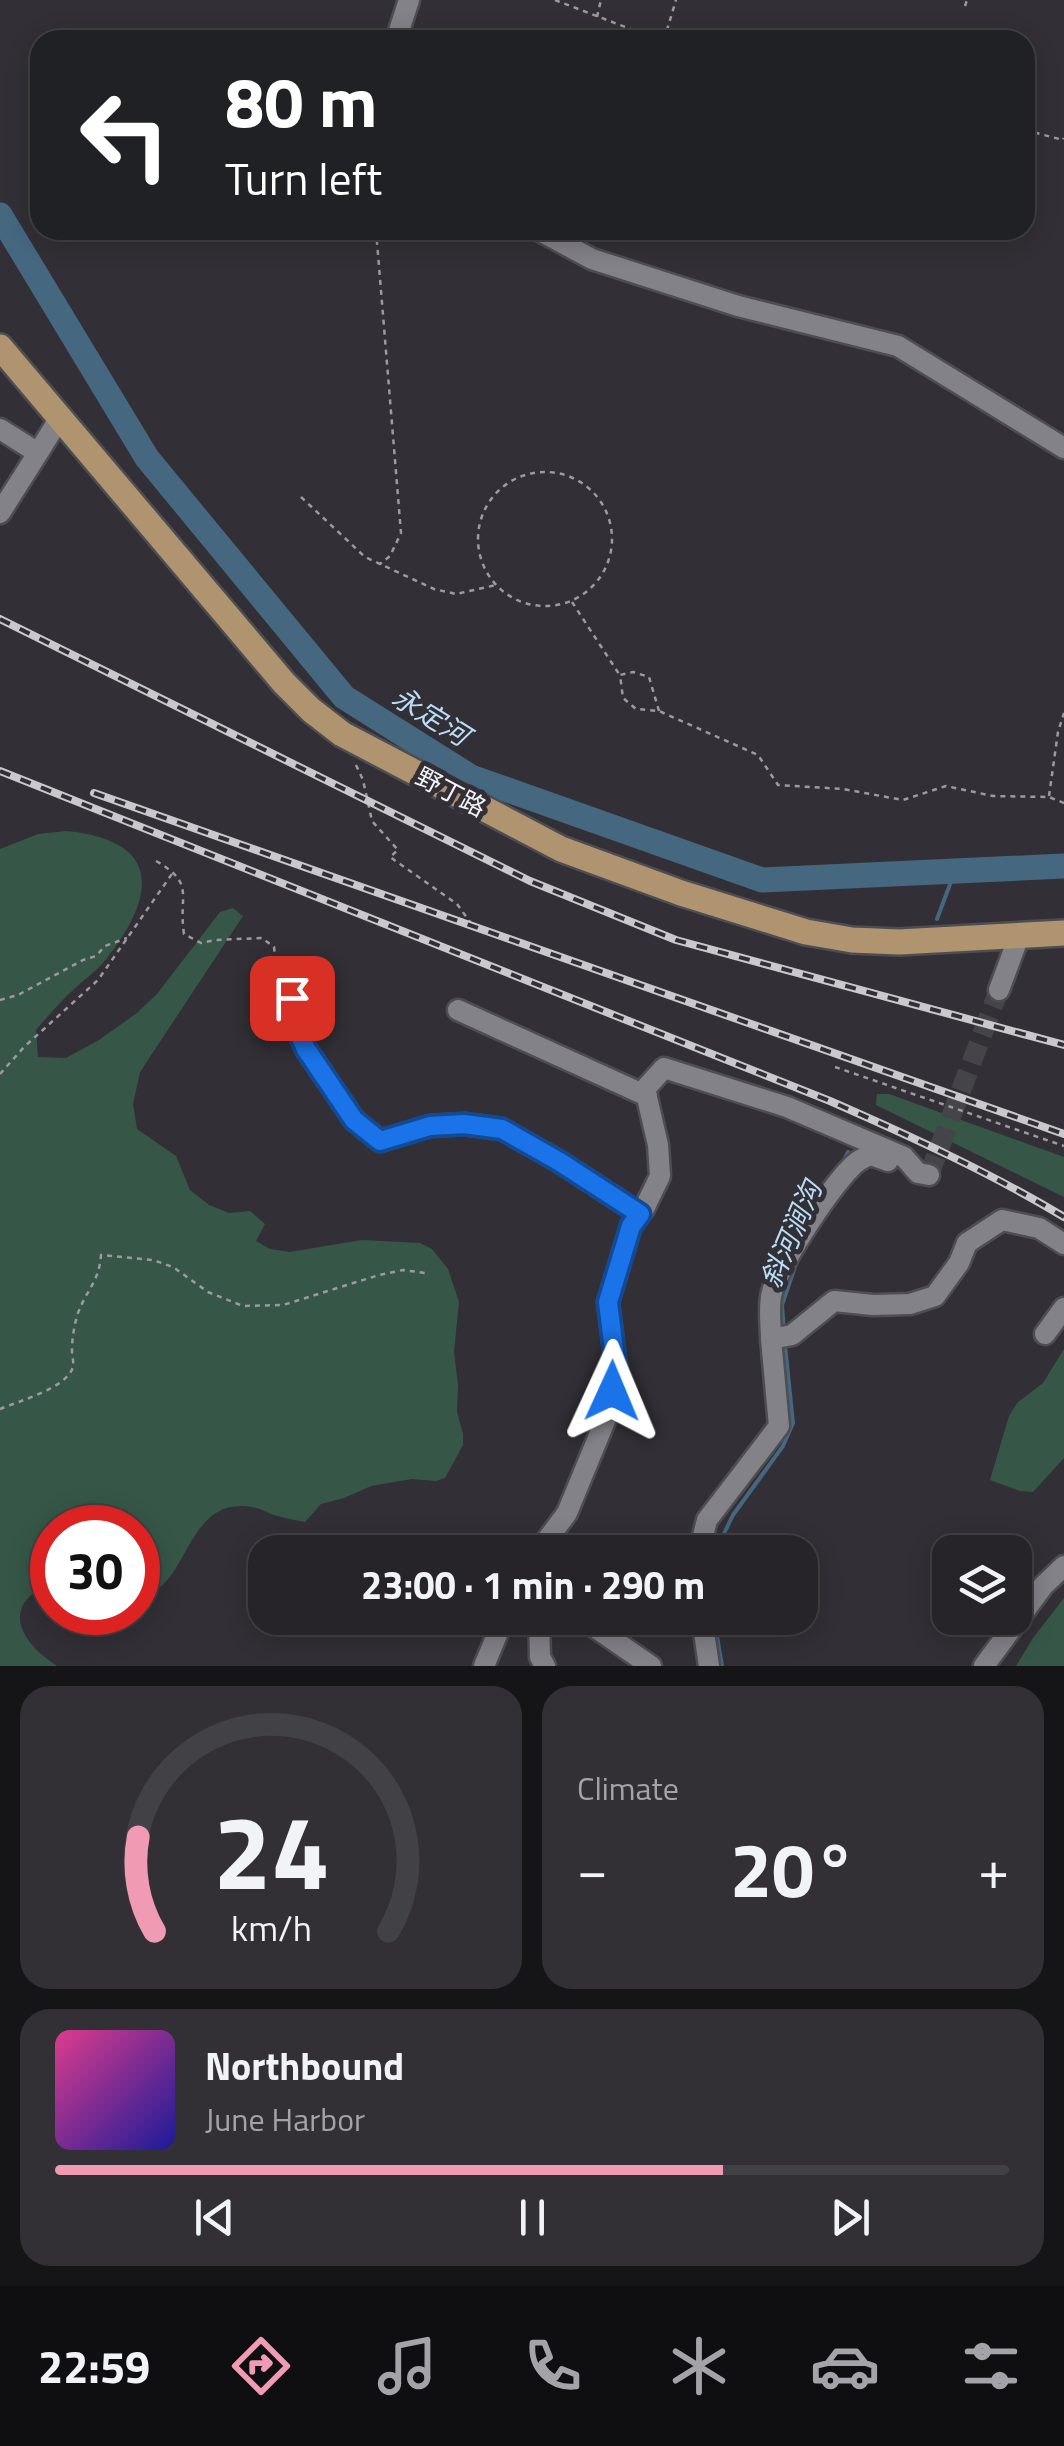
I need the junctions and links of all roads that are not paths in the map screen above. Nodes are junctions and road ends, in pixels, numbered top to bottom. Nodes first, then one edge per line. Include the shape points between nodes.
1 (409, 0) edge
2 (399, 30) edge
3 (557, 240) edge
4 (0, 347) edge
5 (61, 416) junction
6 (0, 429) edge
7 (1064, 448) edge
8 (38, 453) junction
9 (0, 513) edge
10 (1064, 933) edge
11 (1019, 936) junction
12 (999, 990) tunnel mouth
13 (292, 1007) road end
14 (458, 1010) dead end
15 (646, 1096) junction
16 (640, 1214) junction
17 (1064, 1244) edge
18 (1064, 1308) edge
19 (1046, 1334) dead end
20 (780, 1337) junction
21 (551, 1535) edge
22 (703, 1535) edge
23 (1064, 1566) edge
24 (497, 1635) edge
25 (539, 1635) edge
26 (606, 1635) edge
27 (704, 1635) edge
28 (484, 1666) edge
29 (545, 1666) edge
30 (651, 1666) edge
31 (709, 1666) edge
32 (984, 1666) edge

1 - 2 street
3 - 7 street via 592,259 738,306 898,346
4 - 5 main road, 野丁路
5 - 8 street
5 - 11 main road, 野丁路 via 284,683 342,734 561,848 806,932 899,942
6 - 8 street
8 - 9 street
10 - 11 main road, 野丁路
11 - 12 street
13 - 16 street via 306,1049 354,1120 380,1141 430,1126 502,1129
14 - 15 street
15 - 16 street via 660,1176
15 - 20 street via 664,1068 787,1107 904,1158 924,1174 871,1155 843,1176 771,1294
16 - 21 street via 608,1302 616,1366 607,1416 567,1513
17 - 20 street via 1039,1228 1002,1220 966,1243 935,1296 910,1304 834,1301
18 - 19 street
20 - 22 street via 779,1426 707,1520
23 - 32 street
24 - 28 street
25 - 29 street
26 - 30 street
27 - 31 street

